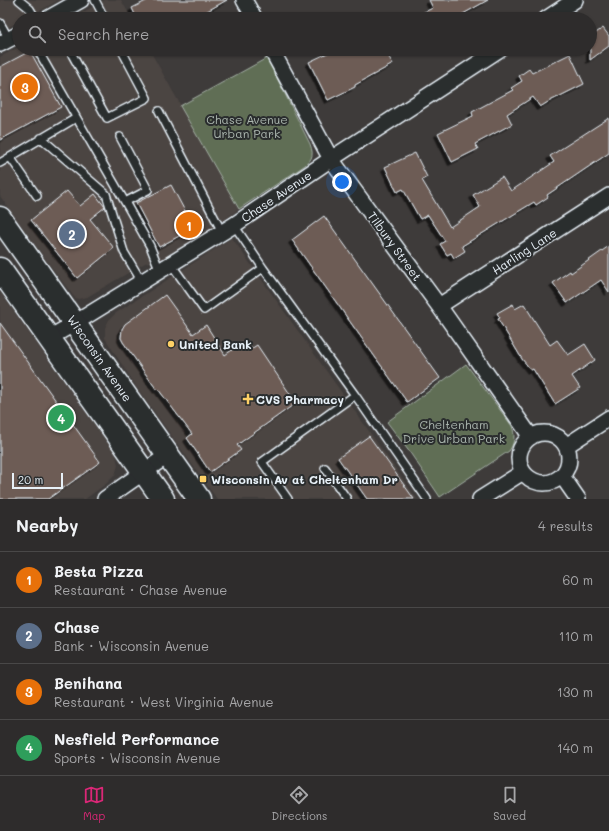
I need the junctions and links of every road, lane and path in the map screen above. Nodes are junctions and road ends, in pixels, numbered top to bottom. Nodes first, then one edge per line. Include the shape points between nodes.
1 (19, 0) edge
2 (81, 0) edge
3 (95, 0) edge
4 (244, 0) edge
5 (575, 0) edge
6 (32, 12) edge
7 (60, 12) edge
8 (101, 12) edge
9 (250, 12) edge
10 (557, 12) edge
11 (0, 23) edge
12 (9, 39) edge
13 (40, 56) edge
14 (73, 56) edge
15 (125, 56) edge
16 (275, 56) edge
17 (489, 56) edge
18 (159, 110) dead end
19 (76, 118) junction
20 (120, 137) dead end
21 (42, 138) junction
22 (10, 157) junction
23 (330, 159) junction
24 (0, 163) edge
25 (37, 196) dead end
26 (609, 196) edge
27 (125, 202) junction
28 (0, 218) edge
29 (228, 228) junction
30 (165, 267) junction
31 (263, 268) junction
32 (0, 269) edge
33 (142, 282) junction
34 (439, 306) junction
35 (76, 323) junction
36 (49, 338) junction
37 (355, 395) junction
38 (609, 418) edge
39 (531, 437) junction
40 (566, 446) junction
41 (168, 455) junction
42 (325, 468) dead end
43 (144, 472) junction
44 (523, 472) junction
45 (562, 476) junction
46 (105, 499) edge
47 (163, 499) edge
48 (199, 499) edge
49 (288, 499) edge
50 (347, 499) edge
51 (427, 499) edge
52 (480, 499) edge
53 (578, 499) edge

1 - 6 lane
2 - 7 street
3 - 8 lane
4 - 9 street
5 - 10 street
11 - 12 lane
13 - 19 lane
14 - 15 lane via 107,118 147,98
16 - 23 street, Tilbury Street
17 - 23 street, Chase Avenue
18 - 29 lane
19 - 21 lane
19 - 27 lane
20 - 27 lane via 148,190
21 - 22 lane
21 - 33 lane via 106,194 124,252
22 - 24 lane
22 - 25 lane
23 - 29 street, Chase Avenue
23 - 34 street, Tilbury Street
26 - 34 street, Harling Lane
27 - 30 lane
28 - 35 main road, Wisconsin Avenue
29 - 30 street, Chase Avenue
29 - 31 lane
30 - 31 lane via 204,310
30 - 33 street, Chase Avenue
31 - 37 lane
32 - 36 main road
33 - 35 street, Chase Avenue
34 - 39 street, Tilbury Street
35 - 36 street, Chase Avenue
35 - 41 main road, Wisconsin Avenue
36 - 43 main road
37 - 49 lane via 262,462
37 - 51 lane
38 - 40 street
39 - 40 street via 544,433 552,434
39 - 44 street via 520,449 519,458
40 - 45 street via 569,454 568,465
41 - 43 street
41 - 48 main road, Wisconsin Avenue
42 - 50 lane
43 - 46 street
43 - 47 main road
44 - 45 street via 538,482 550,482
44 - 52 street
45 - 53 street

